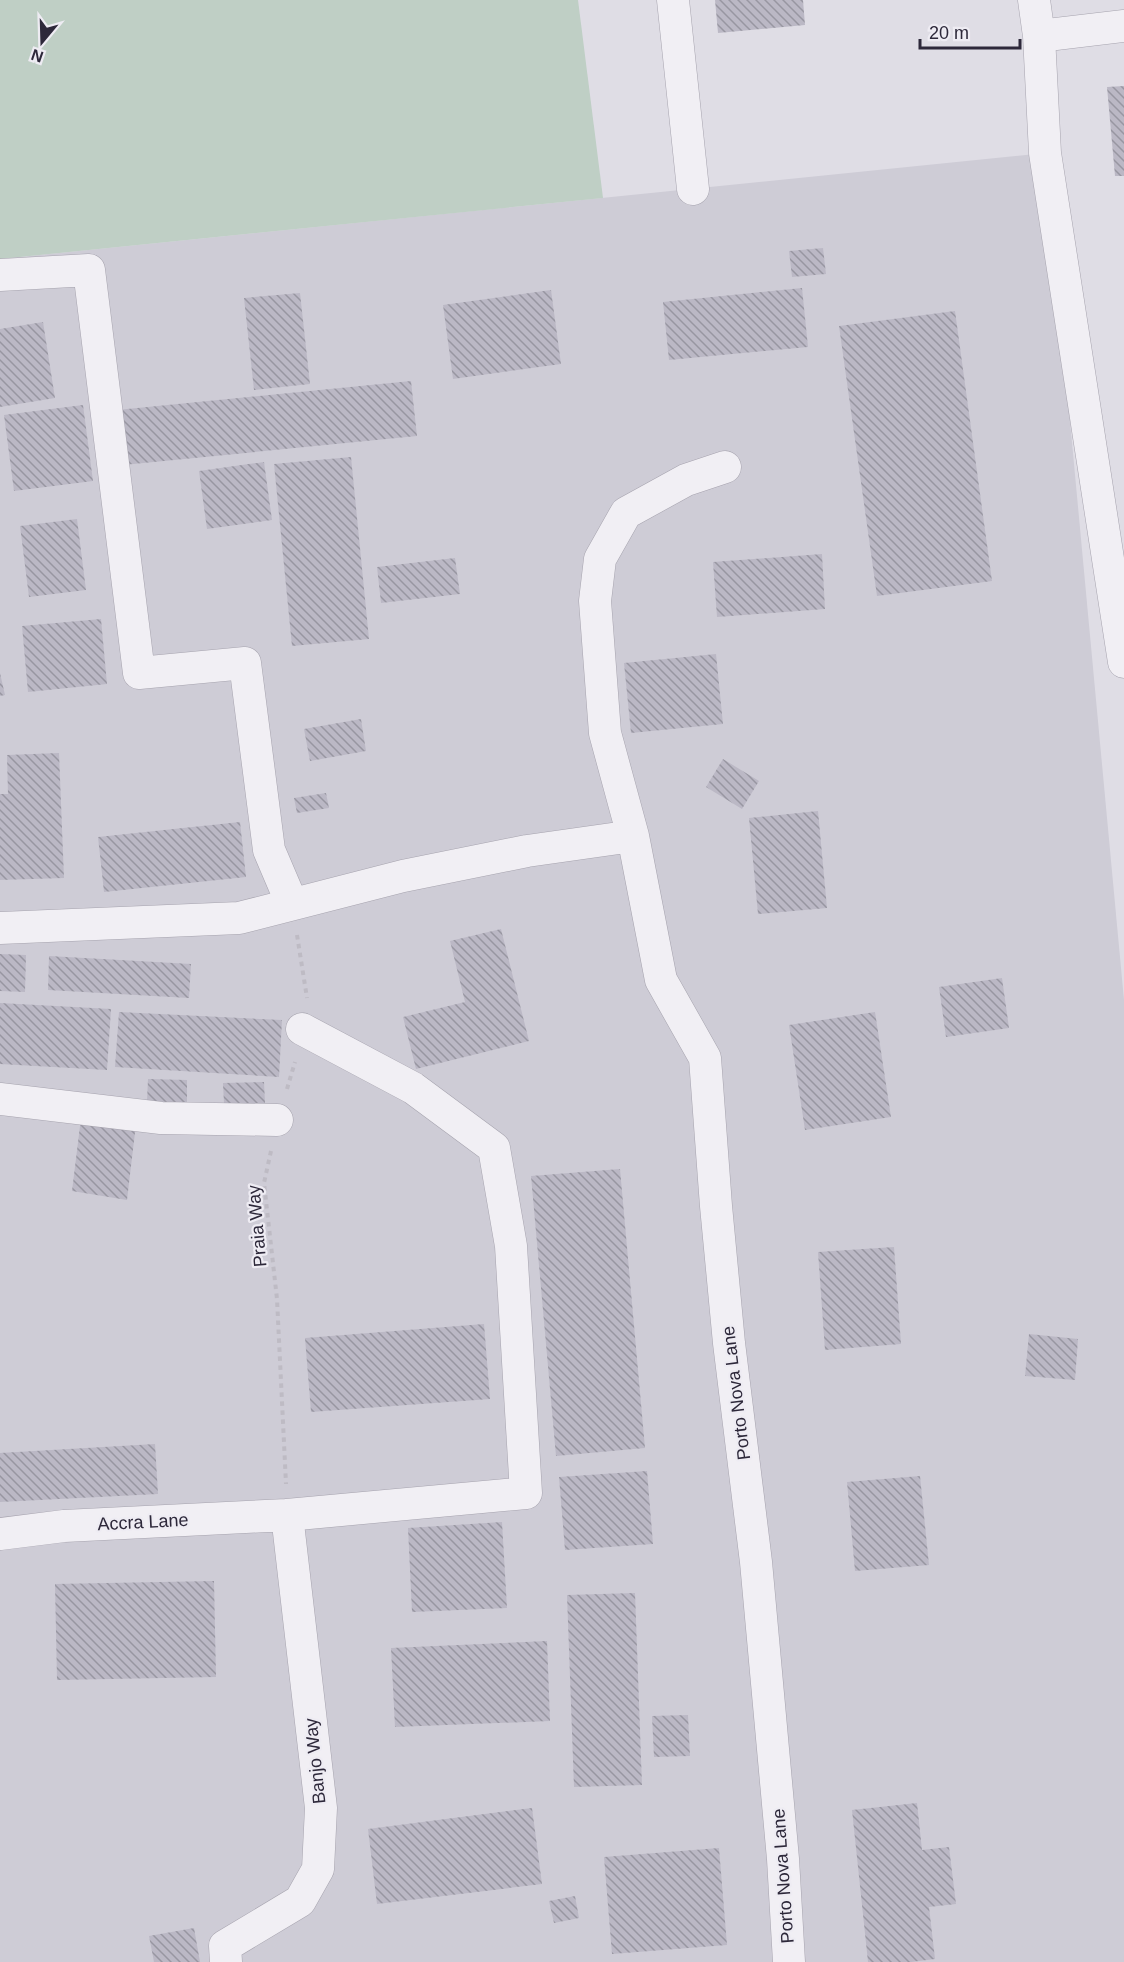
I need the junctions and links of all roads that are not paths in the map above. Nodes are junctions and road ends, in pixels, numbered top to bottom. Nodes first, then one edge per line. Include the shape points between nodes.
1 (673, 0) edge
2 (1034, 0) edge
3 (1124, 26) edge
4 (1039, 36) junction
5 (693, 189) dead end
6 (0, 276) edge
7 (725, 467) dead end
8 (1124, 662) edge
9 (633, 836) junction
10 (292, 904) junction
11 (0, 928) edge
12 (302, 1029) road end
13 (0, 1099) edge
14 (277, 1120) road end
15 (287, 1515) junction
16 (0, 1534) edge
17 (226, 1962) edge
18 (789, 1962) edge

1 - 5 street
2 - 4 street
3 - 4 street
4 - 8 street via 1045,153
6 - 10 street via 89,270 139,673 245,663 269,850
7 - 9 street, Porto Nova Lane via 686,480 626,513 600,560 595,601 605,733
9 - 10 street via 527,851
9 - 18 street, Porto Nova Lane via 661,980 705,1058 722,1275 756,1562
10 - 11 street via 239,918
12 - 15 street, Accra Lane via 413,1088 494,1148 511,1246 526,1493
13 - 14 street via 161,1118
15 - 16 street, Accra Lane via 64,1526
15 - 17 street, Banjo Way via 321,1808 318,1869 300,1901 225,1946

